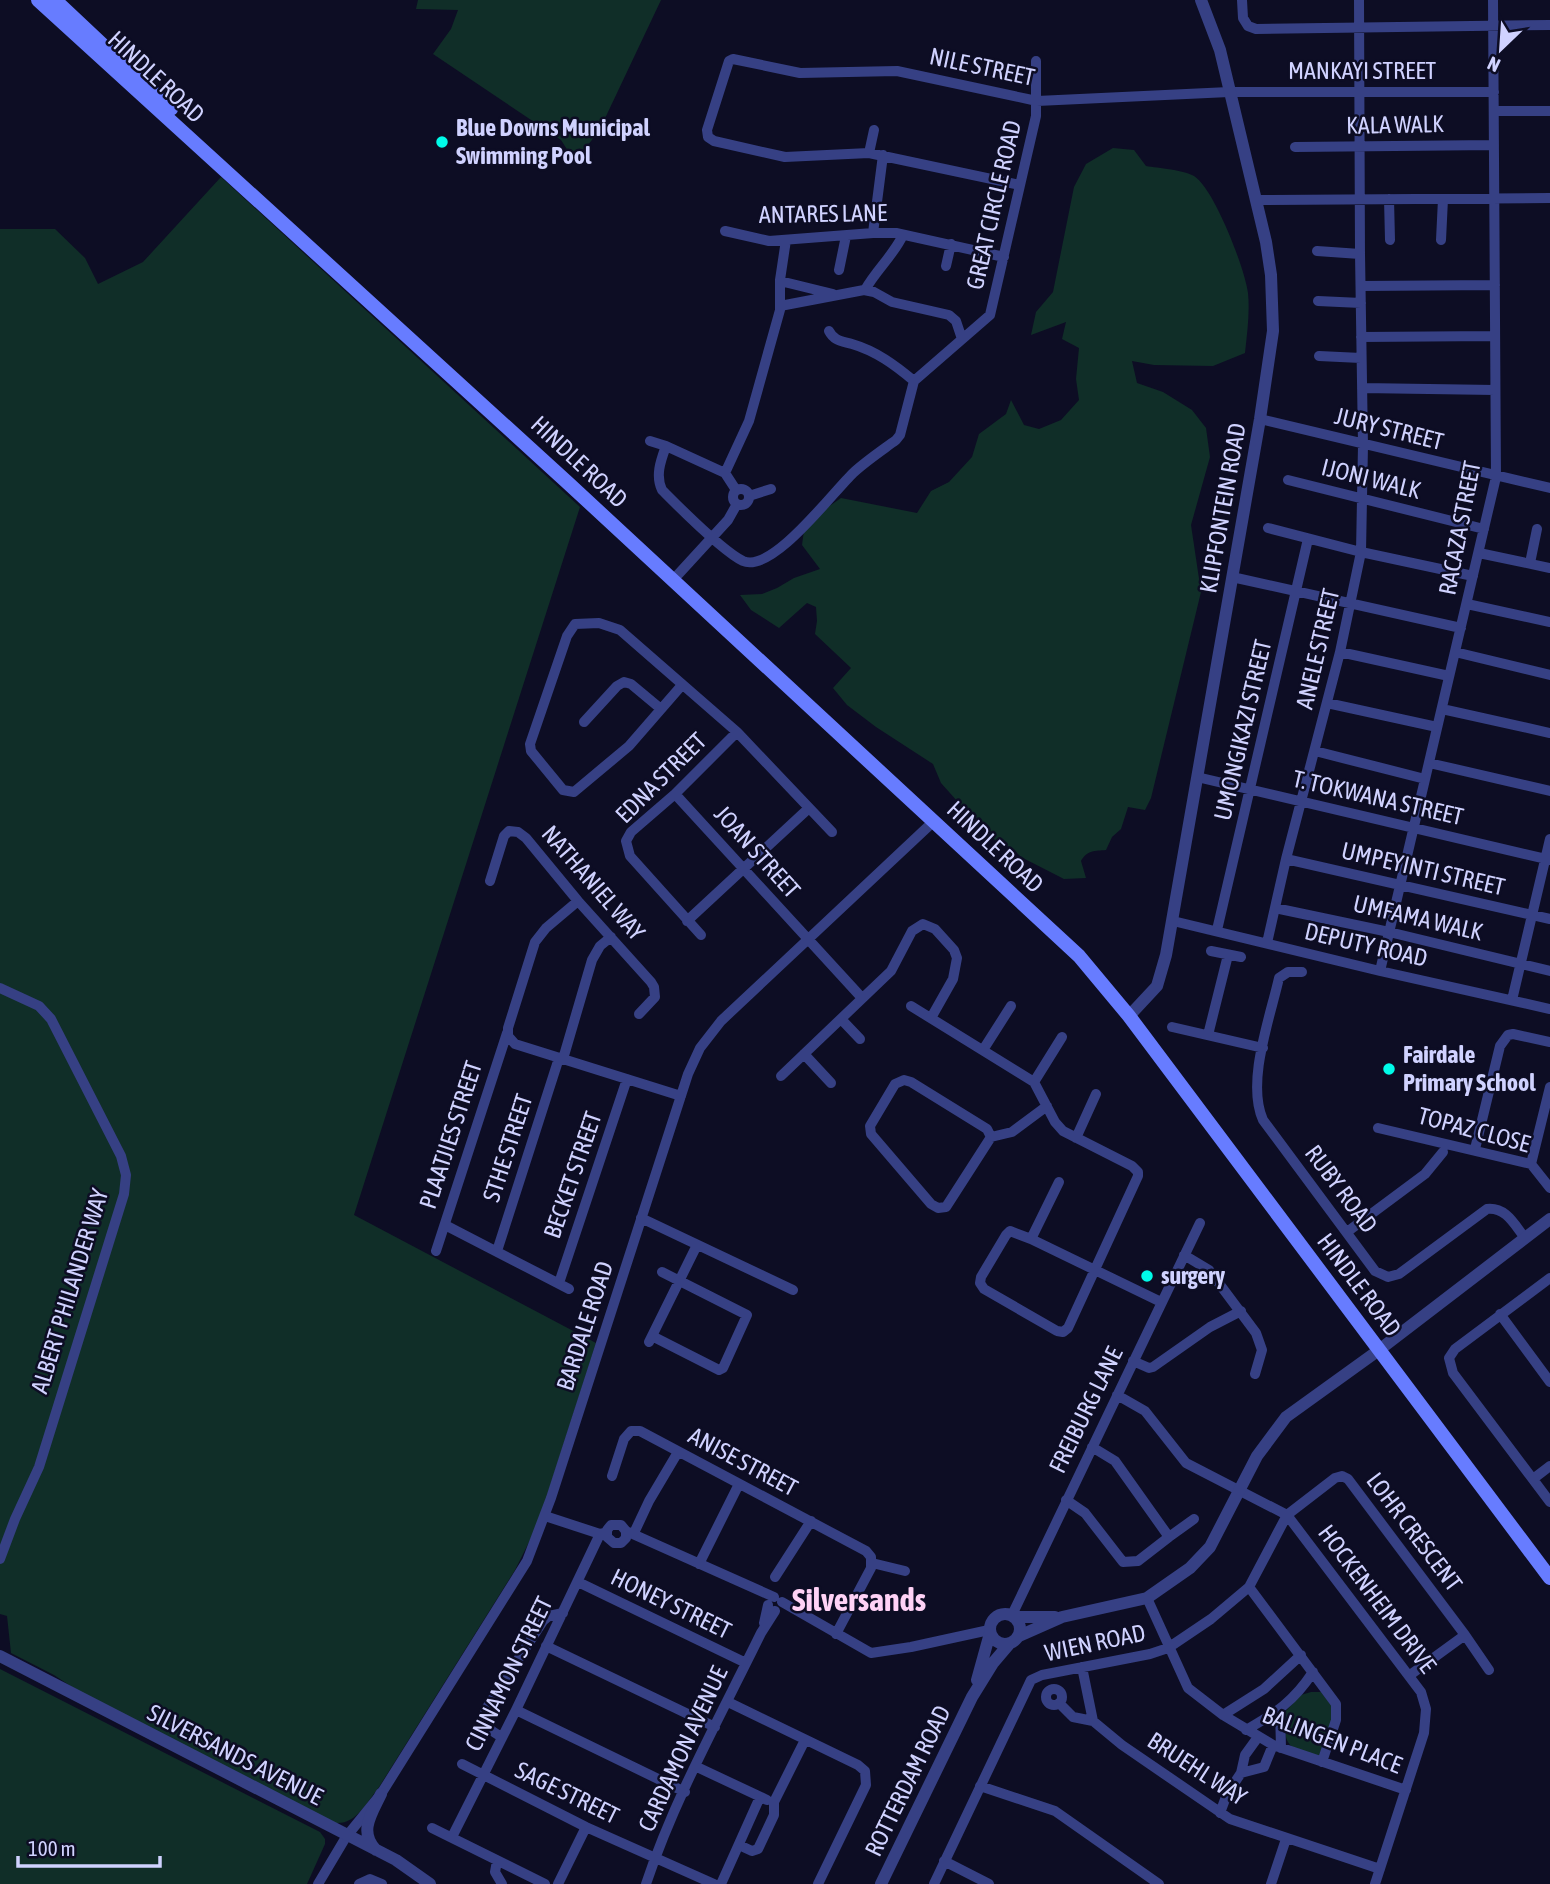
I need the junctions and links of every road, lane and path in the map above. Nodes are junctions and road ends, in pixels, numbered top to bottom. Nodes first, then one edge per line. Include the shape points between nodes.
1 (38, 0) edge
2 (55, 0) edge
3 (1201, 0) edge
4 (1242, 0) edge
5 (1360, 0) edge
6 (1493, 0) edge
7 (1493, 25) junction
8 (1550, 25) edge
9 (1360, 26) junction
10 (1036, 61) dead end
11 (1229, 92) junction
12 (1494, 92) junction
13 (1360, 93) junction
14 (1037, 102) junction
15 (1494, 111) junction
16 (1550, 111) edge
17 (874, 130) dead end
18 (1494, 145) junction
19 (1360, 146) junction
20 (1295, 147) dead end
21 (869, 153) junction
22 (883, 155) junction
23 (1020, 185) junction
24 (1550, 198) edge
25 (1360, 199) junction
26 (1389, 199) junction
27 (1443, 199) junction
28 (1495, 199) junction
29 (1255, 200) junction
30 (726, 231) dead end
31 (873, 233) junction
32 (903, 235) junction
33 (846, 236) junction
34 (786, 240) junction
35 (1390, 240) dead end
36 (1441, 240) dead end
37 (306, 243) junction
38 (951, 244) junction
39 (1317, 251) dead end
40 (1360, 254) junction
41 (1004, 257) junction
42 (946, 266) dead end
43 (839, 270) dead end
44 (780, 281) junction
45 (1495, 285) junction
46 (1361, 286) junction
47 (865, 290) junction
48 (836, 295) junction
49 (1318, 301) dead end
50 (1361, 303) junction
51 (780, 306) junction
52 (829, 331) dead end
53 (1495, 336) junction
54 (1361, 337) junction
55 (962, 339) junction
56 (1319, 356) dead end
57 (1361, 358) junction
58 (914, 381) junction
59 (1362, 388) junction
60 (1495, 390) junction
61 (1260, 419) junction
62 (650, 441) dead end
63 (1363, 445) junction
64 (666, 446) junction
65 (725, 473) junction
66 (1496, 477) junction
67 (1288, 480) dead end
68 (1550, 488) edge
69 (771, 489) dead end
70 (736, 490) junction
71 (749, 496) junction
72 (1362, 499) junction
73 (737, 504) junction
74 (1268, 528) dead end
75 (1484, 529) junction
76 (1537, 529) dead end
77 (713, 537) junction
78 (1308, 538) junction
79 (1361, 552) junction
80 (1479, 552) junction
81 (1530, 563) junction
82 (1550, 568) edge
83 (1473, 576) junction
84 (1232, 578) junction
85 (673, 580) junction
86 (1297, 592) junction
87 (1351, 603) junction
88 (1466, 604) junction
89 (1550, 622) edge
90 (1461, 628) junction
91 (1340, 652) junction
92 (1455, 652) junction
93 (1550, 675) edge
94 (1449, 676) junction
95 (682, 685) junction
96 (1327, 702) junction
97 (661, 709) junction
98 (1442, 709) junction
99 (584, 722) dead end
100 (1437, 727) junction
101 (737, 732) junction
102 (1550, 733) edge
103 (1315, 751) junction
104 (1429, 762) junction
105 (1197, 777) junction
106 (1425, 779) junction
107 (1251, 790) junction
108 (1550, 791) edge
109 (675, 794) junction
110 (1303, 802) junction
111 (809, 808) junction
112 (934, 821) junction
113 (1414, 828) junction
114 (832, 832) dead end
115 (1550, 839) edge
116 (1286, 859) junction
117 (1548, 859) edge
118 (743, 867) junction
119 (490, 881) dead end
120 (1400, 885) junction
121 (578, 901) junction
122 (1275, 908) junction
123 (1531, 915) junction
124 (1550, 919) edge
125 (1173, 920) junction
126 (687, 921) junction
127 (1217, 930) junction
128 (1389, 932) junction
129 (701, 935) dead end
130 (611, 937) junction
131 (808, 939) junction
132 (1267, 943) junction
133 (1211, 951) dead end
134 (1228, 956) junction
135 (1241, 957) dead end
136 (1519, 963) junction
137 (1380, 971) junction
138 (1550, 971) edge
139 (1302, 972) dead end
140 (0, 988) edge
141 (862, 998) junction
142 (1511, 1000) junction
143 (911, 1006) dead end
144 (1011, 1006) dead end
145 (1550, 1009) edge
146 (639, 1014) dead end
147 (1129, 1016) junction
148 (930, 1018) junction
149 (841, 1019) junction
150 (1172, 1027) dead end
151 (508, 1030) junction
152 (1209, 1035) junction
153 (1062, 1037) dead end
154 (860, 1039) dead end
155 (1550, 1041) edge
156 (1263, 1048) junction
157 (983, 1050) junction
158 (804, 1054) junction
159 (561, 1058) junction
160 (781, 1076) dead end
161 (627, 1079) junction
162 (1034, 1082) junction
163 (831, 1083) dead end
164 (1550, 1087) edge
165 (1096, 1094) dead end
166 (681, 1096) junction
167 (1047, 1106) junction
168 (1378, 1128) dead end
169 (991, 1137) junction
170 (1076, 1138) junction
171 (1475, 1149) junction
172 (1443, 1152) dead end
173 (1531, 1164) junction
174 (1059, 1182) dead end
175 (1550, 1188) edge
176 (641, 1218) junction
177 (1550, 1219) edge
178 (1199, 1223) dead end
179 (445, 1225) junction
180 (1347, 1232) junction
181 (1525, 1238) junction
182 (1031, 1239) junction
183 (697, 1245) junction
184 (436, 1251) dead end
185 (497, 1251) junction
186 (1184, 1255) junction
187 (1096, 1271) junction
188 (662, 1272) dead end
189 (1550, 1279) edge
190 (679, 1281) junction
191 (559, 1283) junction
192 (569, 1289) dead end
193 (793, 1290) dead end
194 (1161, 1302) junction
195 (1241, 1311) junction
196 (1500, 1314) junction
197 (1379, 1350) junction
198 (1133, 1361) junction
199 (1255, 1374) dead end
200 (1550, 1382) edge
201 (1117, 1395) junction
202 (1092, 1447) junction
203 (678, 1452) junction
204 (1550, 1466) edge
205 (612, 1476) dead end
206 (1533, 1479) junction
207 (739, 1484) junction
208 (1240, 1490) junction
209 (1066, 1500) junction
210 (1550, 1502) edge
211 (1287, 1515) junction
212 (545, 1516) junction
213 (1194, 1519) dead end
214 (811, 1521) junction
215 (630, 1532) junction
216 (604, 1533) junction
217 (1169, 1537) junction
218 (0, 1559) edge
219 (872, 1563) junction
220 (698, 1564) junction
221 (905, 1571) dead end
222 (775, 1577) dead end
223 (1550, 1578) edge
224 (578, 1582) junction
225 (1250, 1587) junction
226 (1147, 1598) junction
227 (774, 1604) junction
228 (563, 1613) junction
229 (1013, 1616) junction
230 (1062, 1617) junction
231 (990, 1631) junction
232 (836, 1634) junction
233 (1465, 1635) junction
234 (1014, 1640) junction
235 (546, 1646) junction
236 (1168, 1648) junction
237 (0, 1654) edge
238 (1301, 1655) junction
239 (746, 1663) junction
240 (1082, 1667) junction
241 (1489, 1670) dead end
242 (1313, 1672) junction
243 (1409, 1675) junction
244 (1326, 1689) junction
245 (1301, 1690) junction
246 (972, 1697) junction
247 (728, 1702) junction
248 (1059, 1703) dead end
249 (516, 1710) junction
250 (1280, 1710) junction
251 (1223, 1715) junction
252 (1093, 1721) junction
253 (715, 1727) junction
254 (1246, 1730) junction
255 (502, 1737) junction
256 (1258, 1737) junction
257 (805, 1740) junction
258 (1277, 1746) junction
259 (1322, 1762) junction
260 (462, 1764) dead end
261 (697, 1767) junction
262 (1241, 1773) junction
263 (483, 1775) junction
264 (980, 1786) junction
265 (1406, 1790) junction
266 (685, 1791) junction
267 (381, 1794) junction
268 (760, 1797) junction
269 (774, 1802) junction
270 (1220, 1813) junction
271 (586, 1827) junction
272 (432, 1828) dead end
273 (346, 1836) junction
274 (452, 1838) junction
275 (1286, 1839) junction
276 (739, 1845) junction
277 (377, 1850) junction
278 (655, 1857) junction
279 (497, 1861) junction
280 (944, 1861) junction
281 (1380, 1869) junction
282 (318, 1884) edge
283 (359, 1884) edge
284 (382, 1884) edge
285 (430, 1884) edge
286 (502, 1884) edge
287 (545, 1884) edge
288 (558, 1884) edge
289 (646, 1884) edge
290 (714, 1884) edge
291 (721, 1884) edge
292 (818, 1884) edge
293 (881, 1884) edge
294 (934, 1884) edge
295 (989, 1884) edge
296 (1159, 1884) edge
297 (1271, 1884) edge
298 (1375, 1884) edge

1 - 37 main road, HINDLE ROAD
2 - 37 main road, HINDLE ROAD
3 - 11 street, KLIPFONTEIN ROAD via 1220,50
4 - 9 street via 1242,18 1256,29
5 - 9 street, ANELE STREET
6 - 7 street, RACAZA STREET
7 - 8 street
7 - 9 street
7 - 12 street, RACAZA STREET
9 - 13 street, ANELE STREET
10 - 14 street, GREAT CIRCLE ROAD
11 - 13 street, MANKAYI STREET
11 - 14 street, NILE STREET
11 - 29 street, KLIPFONTEIN ROAD
12 - 13 street, MANKAYI STREET
12 - 15 street, RACAZA STREET
13 - 19 street, ANELE STREET
14 - 21 street, NILE STREET via 897,71 800,73 729,61 707,130 714,141 778,156
14 - 23 street, GREAT CIRCLE ROAD
15 - 16 street
15 - 18 street, RACAZA STREET
17 - 21 street
18 - 19 street, KALA WALK
18 - 28 street, RACAZA STREET
19 - 20 street, KALA WALK
19 - 25 street, ANELE STREET
21 - 22 street
22 - 23 street
22 - 31 street
23 - 41 street, GREAT CIRCLE ROAD
24 - 28 street
25 - 26 street
25 - 29 street
25 - 40 street, ANELE STREET
26 - 27 street
26 - 35 street
27 - 28 street
27 - 36 street
28 - 45 street, RACAZA STREET
29 - 61 street, KLIPFONTEIN ROAD via 1274,302
30 - 34 street, ANTARES LANE via 760,240
31 - 32 street, ANTARES LANE
31 - 33 street, ANTARES LANE
32 - 38 street, ANTARES LANE
32 - 47 street
33 - 34 street, ANTARES LANE
33 - 43 street
34 - 44 street
37 - 85 main road, HINDLE ROAD
38 - 41 street, ANTARES LANE
38 - 42 street
39 - 40 street
40 - 46 street, ANELE STREET
41 - 55 street, GREAT CIRCLE ROAD via 990,315
44 - 48 street
44 - 51 street
45 - 46 street
45 - 53 street, RACAZA STREET
46 - 50 street, ANELE STREET
47 - 48 street
47 - 55 street via 892,302 949,315
48 - 51 street
49 - 50 street
50 - 54 street, ANELE STREET
51 - 65 street via 749,421
52 - 58 street via 839,341 872,351
53 - 54 street
53 - 60 street, RACAZA STREET
54 - 57 street, ANELE STREET
55 - 58 street, GREAT CIRCLE ROAD
56 - 57 street
57 - 59 street, ANELE STREET
58 - 77 street via 898,438 852,474 774,553 757,562 743,561
59 - 60 street
59 - 63 street, ANELE STREET
60 - 66 street, RACAZA STREET
61 - 63 street, JURY STREET
61 - 84 street, KLIPFONTEIN ROAD
62 - 64 street
63 - 66 street, JURY STREET
63 - 72 street, ANELE STREET
64 - 65 street
64 - 77 street via 660,486
65 - 70 street
66 - 68 street, JURY STREET
66 - 75 street, RACAZA STREET
67 - 72 street, IJONI WALK
69 - 71 street
70 - 71 street via 745,490
70 - 73 street via 732,496
71 - 73 street via 744,505
72 - 75 street, IJONI WALK
72 - 79 street, ANELE STREET
73 - 77 street
74 - 78 street
75 - 80 street, RACAZA STREET
76 - 81 street
77 - 85 street
78 - 79 street
78 - 86 street, UMONGIKAZI STREET
79 - 83 street
79 - 87 street, ANELE STREET
80 - 81 street
80 - 83 street, RACAZA STREET
81 - 82 street
83 - 88 street, RACAZA STREET
84 - 86 street
84 - 105 street, KLIPFONTEIN ROAD
85 - 112 main road, HINDLE ROAD
86 - 87 street
86 - 107 street, UMONGIKAZI STREET
87 - 90 street
87 - 91 street, ANELE STREET
88 - 89 street
88 - 90 street, RACAZA STREET
90 - 92 street, RACAZA STREET
91 - 94 street
91 - 96 street, ANELE STREET
92 - 93 street
92 - 94 street, RACAZA STREET
94 - 98 street, RACAZA STREET
95 - 97 street
95 - 97 street via 620,630 599,623 575,624 567,636 531,751 562,790 574,792 629,746
95 - 101 street
96 - 100 street
96 - 103 street, ANELE STREET
97 - 99 street via 624,682
98 - 100 street, RACAZA STREET
98 - 102 street
100 - 104 street, RACAZA STREET
101 - 109 street, EDNA STREET
101 - 111 street, EDNA STREET
103 - 106 street
103 - 110 street, ANELE STREET
104 - 106 street, RACAZA STREET
104 - 108 street
105 - 107 street, T. TOKWANA STREET
105 - 125 street, KLIPFONTEIN ROAD
106 - 113 street, RACAZA STREET
107 - 110 street, T. TOKWANA STREET
107 - 127 street, UMONGIKAZI STREET
109 - 118 street, JOAN STREET
109 - 126 street, EDNA STREET via 631,832 626,846
110 - 113 street, T. TOKWANA STREET
110 - 116 street, ANELE STREET
111 - 114 street, EDNA STREET
111 - 118 street
112 - 131 street, BARDALE ROAD
112 - 147 main road, HINDLE ROAD via 1079,956
113 - 117 street, T. TOKWANA STREET
113 - 120 street, RACAZA STREET
115 - 117 street
116 - 120 street, UMPEYINTI STREET
116 - 122 street, ANELE STREET
117 - 123 street
118 - 126 street
118 - 131 street, JOAN STREET
119 - 121 street, NATHANIEL WAY via 501,842 513,830 526,838
120 - 123 street, UMPEYINTI STREET
120 - 128 street, RACAZA STREET
121 - 130 street, NATHANIEL WAY
121 - 151 street, PLAATJIES STREET via 535,943
122 - 128 street, UMFAMA WALK
122 - 132 street, ANELE STREET
123 - 124 street, UMPEYINTI STREET
123 - 136 street
125 - 127 street, DEPUTY ROAD
125 - 147 street, KLIPFONTEIN ROAD via 1157,986
126 - 129 street, EDNA STREET
127 - 132 street, DEPUTY ROAD
128 - 136 street, UMFAMA WALK
128 - 137 street, RACAZA STREET
130 - 146 street, NATHANIEL WAY via 654,987 654,997
130 - 159 street, STHE STREET via 592,960
131 - 141 street, JOAN STREET
131 - 166 street, BARDALE ROAD via 714,1028 693,1060
132 - 137 street, DEPUTY ROAD
133 - 134 street
134 - 135 street
134 - 152 street
136 - 138 street, UMFAMA WALK
136 - 142 street
137 - 142 street, DEPUTY ROAD
139 - 156 street, RUBY ROAD via 1288,972 1279,978
140 - 218 street, ALBERT PHILANDER WAY via 39,1006 51,1019 121,1156 126,1175 124,1194 39,1467
141 - 148 street via 891,971 912,931 927,925 957,958 953,979
141 - 149 street
142 - 145 street, DEPUTY ROAD
143 - 148 street
144 - 157 street
147 - 197 main road, HINDLE ROAD
148 - 157 street
149 - 154 street
149 - 158 street
150 - 152 street
151 - 159 street via 515,1044
151 - 179 street, PLAATJIES STREET
152 - 156 street
153 - 162 street
155 - 171 street via 1513,1034 1500,1046
156 - 180 street, RUBY ROAD via 1256,1095 1263,1120
157 - 162 street
158 - 160 street
158 - 163 street
159 - 161 street
159 - 185 street, STHE STREET
161 - 166 street
161 - 191 street, BECKET STREET
162 - 167 street
164 - 173 street
165 - 170 street
166 - 176 street, BARDALE ROAD
167 - 169 street via 1018,1129
167 - 170 street via 1059,1127
168 - 171 street, TOPAZ CLOSE
169 - 169 street via 949,1205 938,1208 872,1136 870,1128 895,1084 904,1080 987,1129
170 - 187 street via 1138,1172
171 - 173 street, TOPAZ CLOSE
172 - 180 street via 1425,1174
173 - 175 street, TOPAZ CLOSE
174 - 182 street
176 - 183 street
176 - 212 street, BARDALE ROAD
177 - 181 street
178 - 186 street, FREIBURG LANE
179 - 184 street, PLAATJIES STREET
179 - 185 street
180 - 181 street, RUBY ROAD via 1375,1271 1388,1276 1399,1274 1486,1209 1505,1213
181 - 197 street
182 - 187 street
182 - 187 street via 1010,1231 980,1283 1057,1331 1069,1328
183 - 190 street
183 - 193 street
185 - 191 street
186 - 194 street, FREIBURG LANE
186 - 195 street via 1209,1270
187 - 194 street
188 - 190 street
189 - 196 street
190 - 190 street via 650,1339 719,1370 747,1315
191 - 192 street
194 - 198 street, FREIBURG LANE
195 - 198 street via 1153,1367
195 - 199 street via 1261,1344
196 - 200 street
196 - 206 street via 1455,1349 1449,1363
197 - 208 street via 1286,1417 1265,1442
197 - 223 main road, HINDLE ROAD
198 - 201 street, FREIBURG LANE
201 - 202 street, FREIBURG LANE
201 - 208 street, HOCKENHEIM DRIVE via 1142,1409 1185,1463
202 - 209 street, FREIBURG LANE
202 - 217 street via 1115,1461
203 - 205 street, ANISE STREET via 631,1431
203 - 207 street, ANISE STREET
203 - 215 street
204 - 206 street
206 - 210 street
207 - 214 street, ANISE STREET
207 - 220 street
208 - 211 street, HOCKENHEIM DRIVE
208 - 226 street via 1200,1560
209 - 217 street via 1085,1513 1123,1562 1138,1561
209 - 229 street, FREIBURG LANE
211 - 225 street, WIEN ROAD
211 - 233 street, LOHR CRESCENT via 1335,1478 1348,1479
211 - 243 street, HOCKENHEIM DRIVE
212 - 216 street
212 - 267 street, BARDALE ROAD via 527,1561
213 - 217 street
214 - 219 street, ANISE STREET via 864,1549
214 - 222 street
215 - 216 street via 619,1544
215 - 220 street
216 - 224 street, CINNAMON STREET
219 - 221 street, ANISE STREET
219 - 232 street
220 - 227 street
224 - 228 street, CINNAMON STREET
224 - 239 street, HONEY STREET
225 - 236 street, WIEN ROAD
225 - 238 street
226 - 230 street
226 - 236 street, BALINGEN PLACE
227 - 232 street
227 - 239 street, CARDAMON AVENUE
228 - 235 street, CINNAMON STREET
228 - 255 street via 543,1622 485,1712 486,1726
229 - 230 street
229 - 231 street via 995,1616
229 - 234 street via 1020,1626
230 - 234 street
231 - 232 street via 874,1653
231 - 234 street via 998,1642
231 - 246 street, ROTTERDAM ROAD
233 - 241 street, LOHR CRESCENT
233 - 243 street
234 - 246 street, ROTTERDAM ROAD via 993,1662
235 - 249 street, CINNAMON STREET
235 - 253 street
236 - 240 street, WIEN ROAD
236 - 251 street, BALINGEN PLACE via 1188,1688
237 - 273 street, SILVERSANDS AVENUE
238 - 242 street
238 - 251 street via 1264,1689
239 - 247 street, CARDAMON AVENUE
240 - 252 street
240 - 264 street, WIEN ROAD via 1031,1680
242 - 244 street
242 - 245 street
243 - 265 street, HOCKENHEIM DRIVE via 1421,1692 1427,1717
244 - 245 street
244 - 259 street via 1336,1704 1337,1716
245 - 250 street
246 - 293 street, ROTTERDAM ROAD
247 - 253 street, CARDAMON AVENUE
247 - 257 street
248 - 252 street, BRUEHL WAY via 1073,1717
249 - 255 street, CINNAMON STREET
249 - 266 street
250 - 254 street
250 - 258 street
251 - 254 street, BALINGEN PLACE
252 - 270 street, BRUEHL WAY
253 - 261 street, CARDAMON AVENUE
254 - 256 street, BALINGEN PLACE
255 - 263 street, CINNAMON STREET
256 - 258 street, BALINGEN PLACE
256 - 262 street via 1245,1755
257 - 269 street
257 - 292 street via 858,1765 867,1778
258 - 259 street, BALINGEN PLACE
258 - 262 street via 1264,1767
259 - 265 street, BALINGEN PLACE
260 - 263 street, SAGE STREET
261 - 266 street, CARDAMON AVENUE
261 - 268 street
262 - 270 street
263 - 271 street, SAGE STREET
263 - 274 street, CINNAMON STREET
264 - 280 street, WIEN ROAD
264 - 296 street via 1055,1811
265 - 281 street, HOCKENHEIM DRIVE
266 - 278 street, CARDAMON AVENUE
267 - 273 street, BARDALE ROAD
267 - 277 street via 367,1827 368,1839
268 - 269 street
268 - 276 street
269 - 276 street via 774,1815 757,1850
270 - 275 street, BRUEHL WAY
271 - 278 street, SAGE STREET
271 - 288 street
272 - 274 street
273 - 277 street, SILVERSANDS AVENUE
273 - 282 street, BARDALE ROAD
274 - 279 street
275 - 281 street, BRUEHL WAY
275 - 297 street
276 - 291 street
277 - 285 street, SILVERSANDS AVENUE
278 - 289 street, CARDAMON AVENUE
278 - 290 street, SAGE STREET
279 - 286 street via 495,1872
279 - 287 street
280 - 294 street, WIEN ROAD
280 - 295 street
281 - 298 street, HOCKENHEIM DRIVE
283 - 284 street via 370,1879

